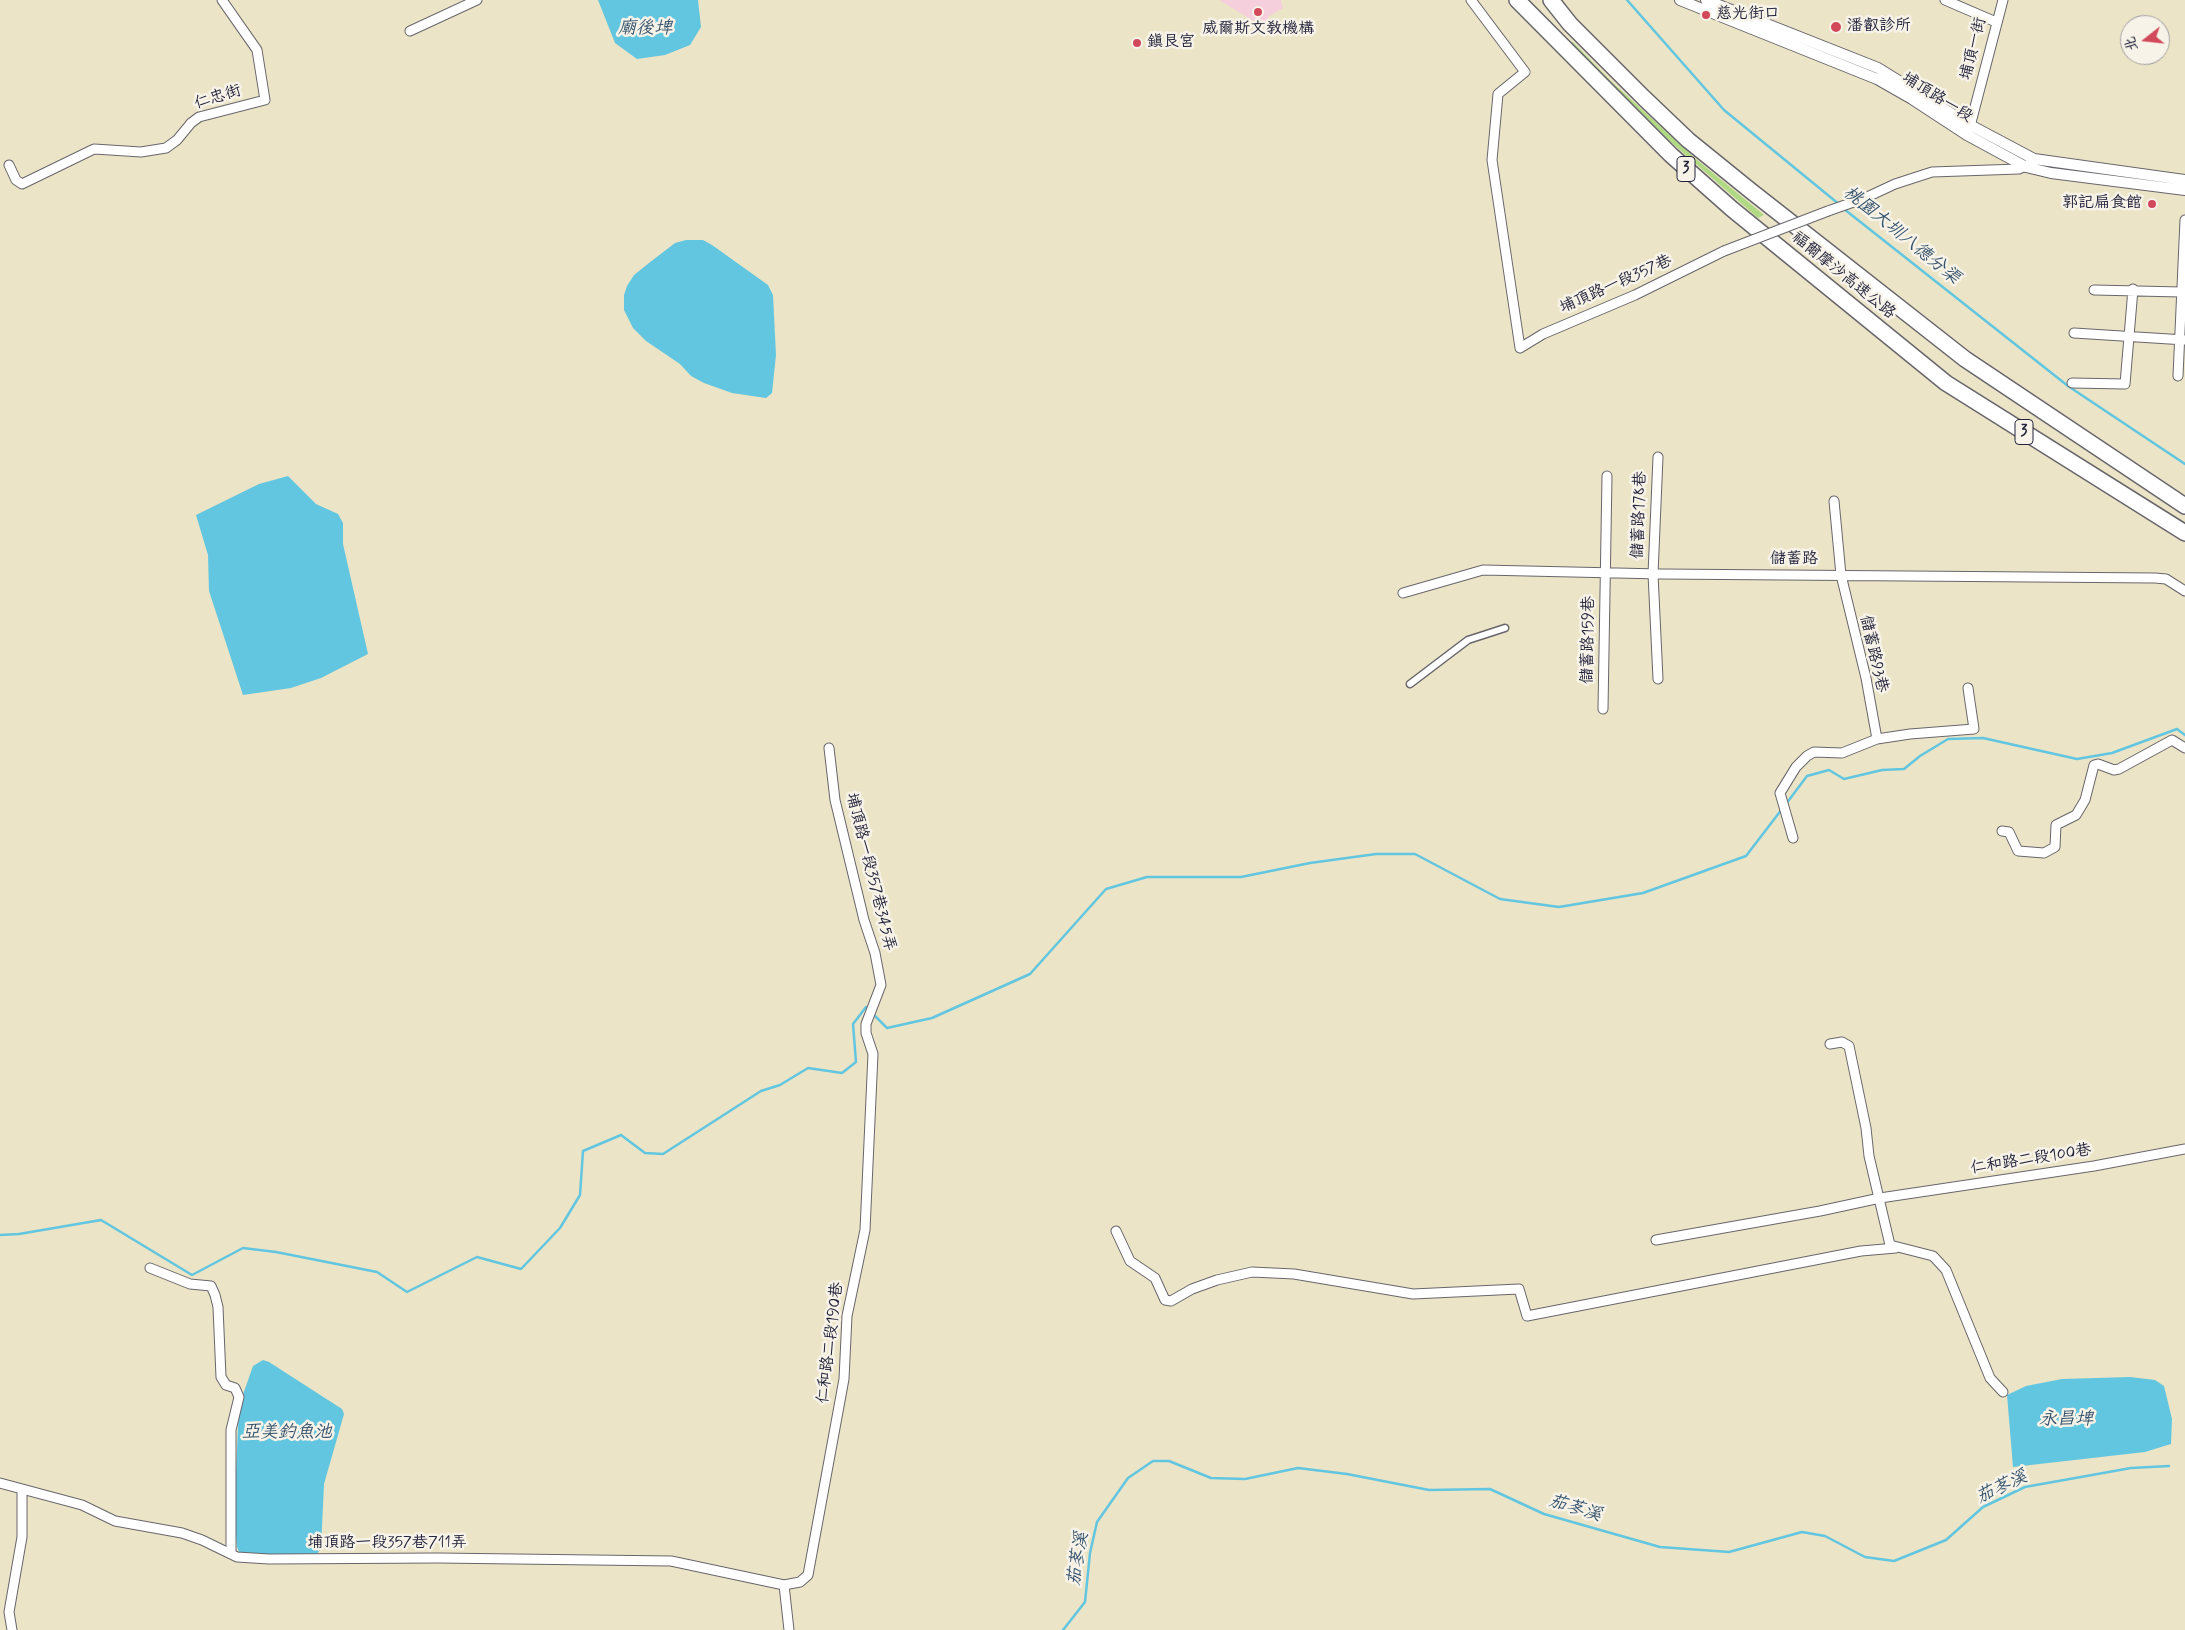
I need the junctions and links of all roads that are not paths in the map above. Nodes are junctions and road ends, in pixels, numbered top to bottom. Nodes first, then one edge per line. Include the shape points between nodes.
1 (222, 0) edge
2 (477, 0) edge
3 (1471, 0) edge
4 (1517, 0) edge
5 (1551, 0) edge
6 (1680, 0) edge
7 (1706, 0) edge
8 (1945, 0) edge
9 (2003, 0) edge
10 (1996, 22) junction
11 (1570, 24) junction
12 (410, 31) dead end
13 (1557, 40) junction
14 (1969, 130) junction
15 (2030, 163) junction
16 (9, 165) dead end
17 (2185, 180) edge
18 (2185, 190) edge
19 (2185, 220) edge
20 (2133, 289) junction
21 (2094, 290) dead end
22 (2181, 292) junction
23 (2074, 333) dead end
24 (2130, 336) junction
25 (2182, 339) edge
26 (2178, 376) dead end
27 (2072, 383) dead end
28 (1658, 457) dead end
29 (1607, 476) dead end
30 (1834, 501) dead end
31 (2185, 506) edge
32 (2185, 533) edge
33 (1605, 573) junction
34 (1653, 574) junction
35 (1841, 575) junction
36 (2185, 591) edge
37 (1402, 593) dead end
38 (1505, 628) dead end
39 (1658, 679) dead end
40 (1410, 684) dead end
41 (1968, 688) dead end
42 (1603, 709) dead end
43 (1876, 739) junction
44 (828, 748) dead end
45 (2185, 748) edge
46 (2002, 831) dead end
47 (1793, 838) dead end
48 (871, 1013) joint
49 (1830, 1044) dead end
50 (2185, 1149) edge
51 (1880, 1198) junction
52 (1116, 1231) dead end
53 (1656, 1240) dead end
54 (1896, 1248) junction
55 (150, 1268) dead end
56 (2004, 1392) dead end
57 (0, 1483) edge
58 (22, 1489) junction
59 (231, 1554) junction
60 (784, 1585) junction
61 (4, 1612) edge
62 (12, 1630) edge
63 (789, 1630) edge

1 - 16 street, 仁忠街 via 257,50 265,100 199,117 166,148 141,152 94,149 22,184 16,180
2 - 12 street
3 - 15 street, 埔頂路一段357巷, bridge via 1525,72 1498,94 1492,160 1520,348 1543,334 1628,299 1724,251 1895,184 1932,172 2019,169
4 - 13 highway, 福爾摩沙高速公路 / 3
5 - 11 highway, 福爾摩沙高速公路 / 3
6 - 14 street, 埔頂路一段 via 1878,79
7 - 14 street, 埔頂路一段 via 1878,68
8 - 10 street
9 - 10 street, 埔頂一街
10 - 14 street, 埔頂一街
11 - 13 highway
11 - 31 highway, 福爾摩沙高速公路 / 3 via 1688,140 1890,302 1965,359
13 - 32 highway, 福爾摩沙高速公路 / 3 via 1657,142 1725,203 1946,383
14 - 15 street, 埔頂路一段
15 - 17 street, 埔頂路一段
15 - 18 street, 埔頂路一段 via 2051,174
19 - 22 street
20 - 21 street
20 - 22 street
20 - 24 street
22 - 25 street
23 - 24 street
24 - 25 street
24 - 27 street via 2125,384
25 - 26 street
28 - 34 street, 儲蓄路178巷
29 - 33 street, 儲蓄路159巷
30 - 35 street, 儲蓄路93巷
33 - 34 street, 儲蓄路
33 - 37 street, 儲蓄路 via 1483,570
33 - 42 street, 儲蓄路159巷
34 - 35 street, 儲蓄路
34 - 39 street, 儲蓄路178巷
35 - 36 street, 儲蓄路 via 2155,578 2166,579
35 - 43 street, 儲蓄路93巷 via 1866,678
38 - 40 street via 1468,640
41 - 43 street via 1974,729
43 - 47 street via 1842,753 1814,752 1796,767 1780,793
44 - 48 street, 埔頂路一段357巷345弄 via 835,800 881,985
45 - 46 street via 2172,740 2119,769 2094,765 2085,800 2076,815 2056,825 2055,848 2044,853 2018,851 2009,832
48 - 60 street, 仁和路二段190巷 via 866,1024 873,1054 865,1230 847,1316 844,1379 808,1575 800,1582
49 - 51 street via 1842,1042 1849,1046
50 - 51 street, 仁和路二段100巷
51 - 53 street, 仁和路二段100巷
51 - 54 street via 1886,1236 1890,1245
52 - 54 street via 1130,1260 1155,1278 1165,1300 1171,1301 1217,1280 1252,1272 1294,1274 1413,1294 1519,1289 1527,1316 1861,1251
54 - 56 street via 1934,1256 1946,1270 1990,1378
55 - 59 street via 190,1284 211,1286 215,1295 221,1378 226,1385 236,1388 239,1396 231,1430
57 - 58 street, 埔頂路一段357巷711弄
58 - 59 street, 埔頂路一段357巷711弄 via 82,1505 115,1521 182,1533
58 - 61 street via 22,1537
59 - 60 street, 埔頂路一段357巷711弄 via 269,1559 671,1561
60 - 63 street
61 - 62 street

